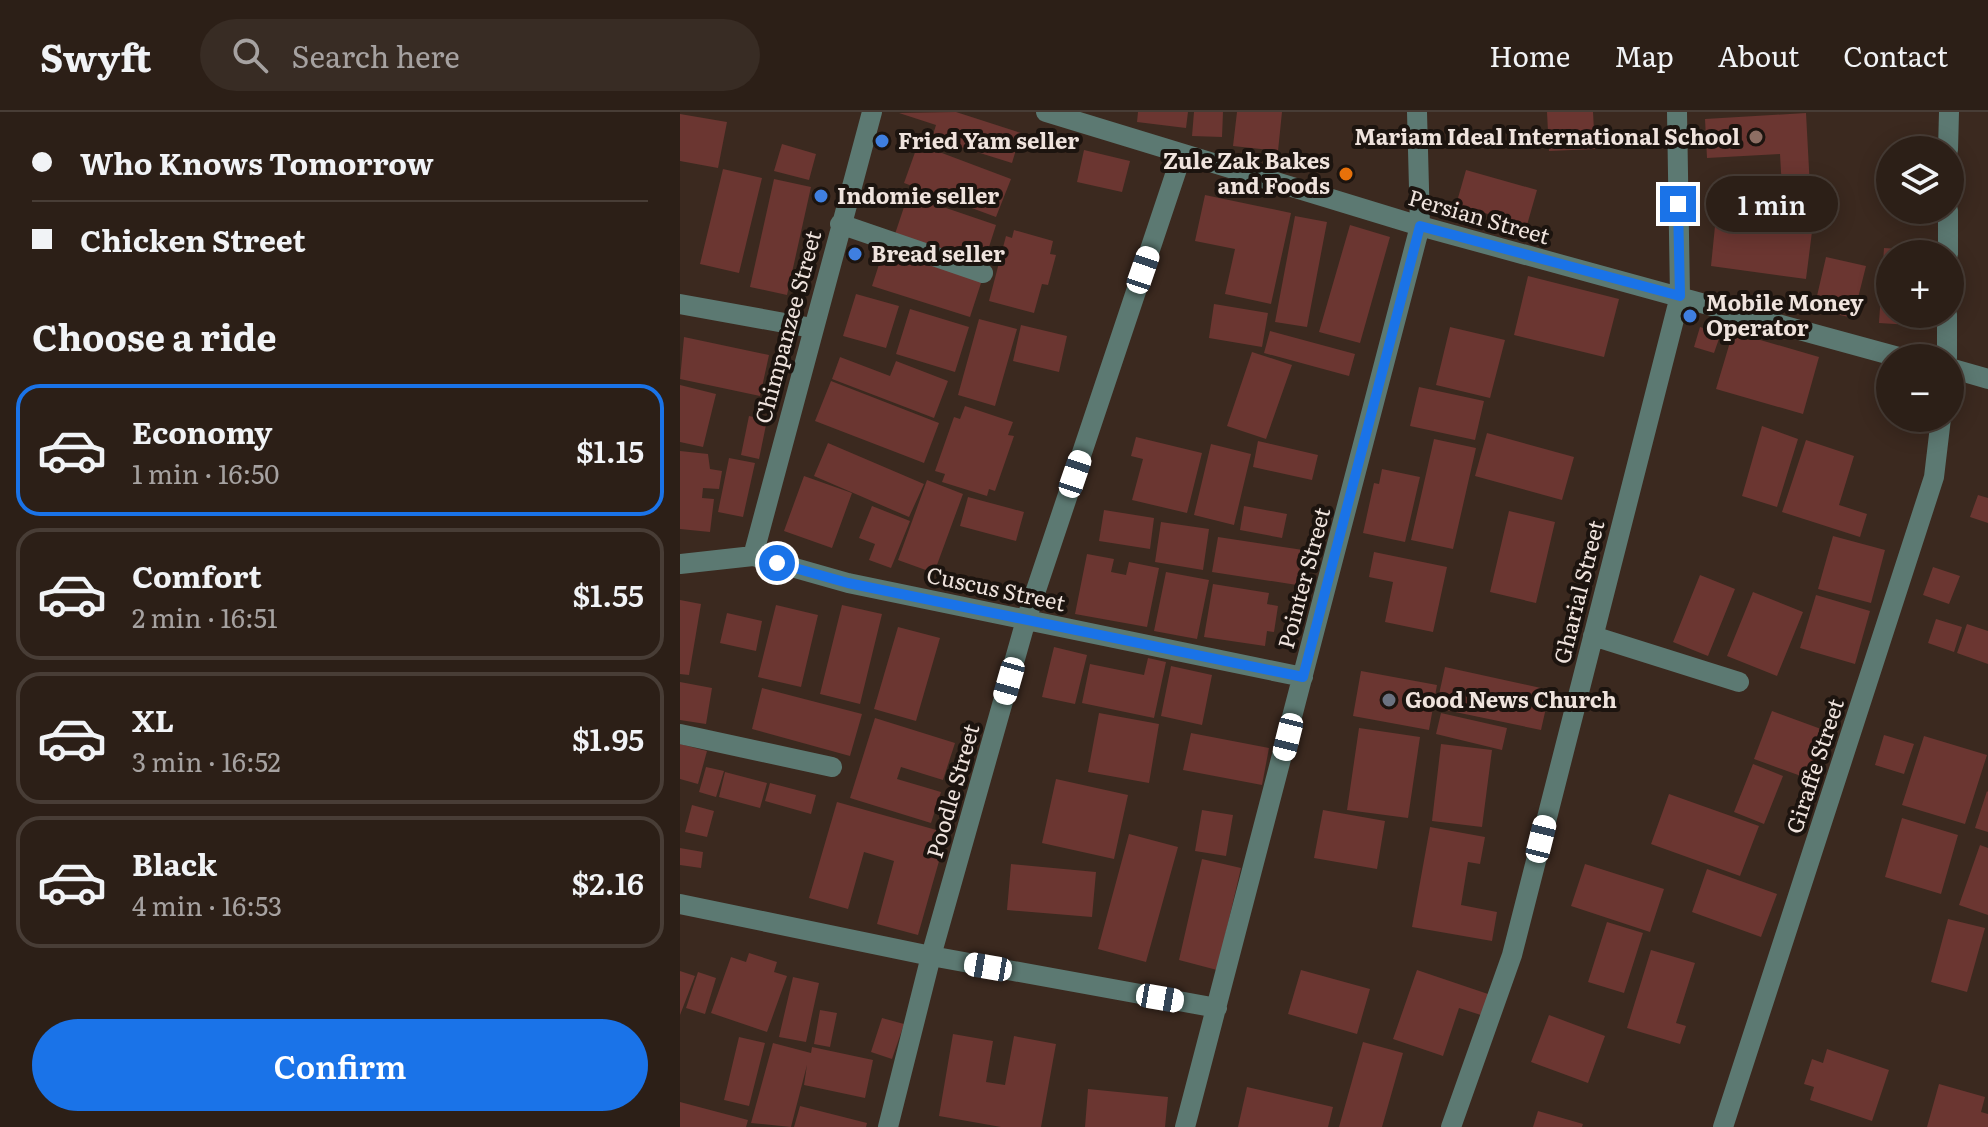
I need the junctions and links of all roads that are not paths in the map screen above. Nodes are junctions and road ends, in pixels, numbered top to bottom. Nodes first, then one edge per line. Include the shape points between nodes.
1 (872, 112) edge
2 (1417, 112) edge
3 (1677, 112) edge
4 (1949, 112) edge
5 (1051, 113) edge
6 (1948, 136) edge
7 (1182, 154) junction
8 (840, 224) junction
9 (1420, 226) junction
10 (983, 273) dead end
11 (1680, 296) junction
12 (680, 304) edge
13 (812, 328) junction
14 (1876, 351) edge
15 (1964, 372) edge
16 (1988, 379) edge
17 (1939, 432) edge
18 (753, 556) junction
19 (680, 564) edge
20 (1026, 620) junction
21 (1593, 636) junction
22 (1303, 677) junction
23 (1739, 682) dead end
24 (680, 734) edge
25 (832, 767) dead end
26 (680, 904) edge
27 (931, 956) junction
28 (1217, 1008) junction
29 (888, 1127) edge
30 (1185, 1127) edge
31 (1451, 1127) edge
32 (1723, 1127) edge

1 - 8 street, Chimpanzee Street
2 - 9 street, Pointer Street
3 - 11 street, Gharial Street
4 - 6 street
5 - 7 street, Persian Street
7 - 9 street, Persian Street
7 - 20 street, Poodle Street
8 - 10 street
8 - 13 street, Chimpanzee Street
9 - 11 street, Persian Street
9 - 22 street, Pointer Street
11 - 14 street, Persian Street
11 - 21 street, Gharial Street
12 - 13 street
13 - 18 street, Chimpanzee Street
15 - 16 street
17 - 32 street, Giraffe Street via 1934,477
18 - 19 street, Cuscus Street
18 - 20 street, Cuscus Street via 848,583
20 - 22 street, Cuscus Street
20 - 27 street, Poodle Street
21 - 23 street
21 - 31 street, Gharial Street via 1512,955
22 - 28 street, Pointer Street
24 - 25 street
26 - 27 street
27 - 28 street
27 - 29 street, Poodle Street
28 - 30 street, Pointer Street

